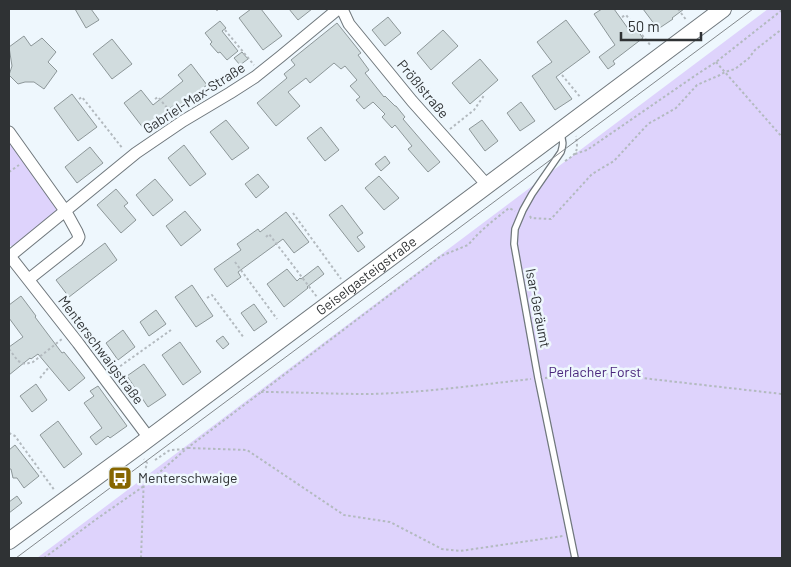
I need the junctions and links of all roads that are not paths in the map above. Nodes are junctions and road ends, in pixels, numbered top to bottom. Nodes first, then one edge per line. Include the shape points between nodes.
1 (724, 9) edge
2 (345, 10) edge
3 (9, 132) edge
4 (558, 132) junction
5 (487, 186) junction
6 (66, 212) junction
7 (10, 255) edge
8 (29, 279) junction
9 (148, 438) junction
10 (9, 541) edge
11 (575, 558) edge

1 - 4 main road, Geiselgasteigstraße
2 - 5 street, Prößlstraße via 349,24
2 - 6 street, Gabriel-Max-Straße via 260,73 130,158
3 - 6 street
4 - 5 main road, Geiselgasteigstraße
4 - 11 lane, Isar-Geräumt via 562,138 561,152 523,210 515,229 514,247
5 - 9 main road, Geiselgasteigstraße
6 - 7 street, Gabriel-Max-Straße
6 - 8 street via 77,232 76,241
7 - 8 street, Menterschwaigstraße
8 - 9 street, Menterschwaigstraße
9 - 10 main road, Geiselgasteigstraße

